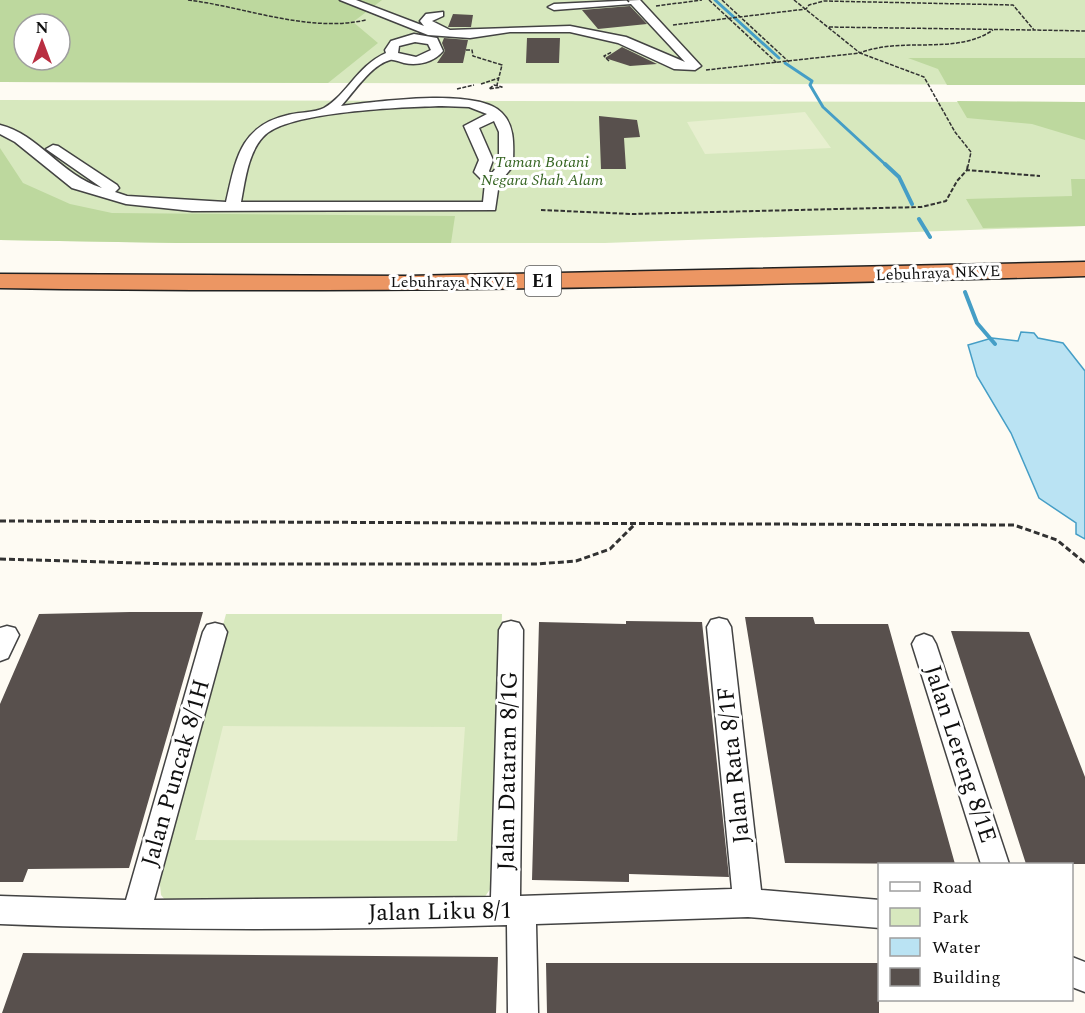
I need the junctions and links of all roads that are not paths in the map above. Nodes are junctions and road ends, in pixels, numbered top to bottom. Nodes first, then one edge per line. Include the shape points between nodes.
1 (346, 0) edge
2 (555, 4) edge
3 (439, 14) dead end
4 (552, 29) junction
5 (451, 34) junction
6 (640, 34) dead end
7 (424, 35) junction
8 (612, 37) junction
9 (393, 56) junction
10 (348, 94) junction
11 (367, 109) junction
12 (328, 111) junction
13 (497, 115) junction
14 (0, 122) edge
15 (0, 129) edge
16 (492, 182) junction
17 (233, 200) junction
18 (1085, 254) edge
19 (0, 265) edge
20 (1085, 269) edge
21 (0, 281) edge
22 (719, 627) dead end
23 (511, 630) dead end
24 (215, 632) dead end
25 (924, 645) dead end
26 (995, 863) edge
27 (748, 903) junction
28 (0, 910) edge
29 (513, 910) junction
30 (878, 914) edge
31 (136, 915) junction
32 (523, 1013) edge

1 - 7 street
2 - 4 street
2 - 8 street via 634,0 695,66 678,66
3 - 5 street via 426,21
4 - 5 street
4 - 8 street
5 - 7 street
6 - 8 street
7 - 9 street via 395,44
7 - 9 street via 436,44 433,55 414,60
9 - 10 street via 383,58 361,76
10 - 11 street via 357,106
10 - 12 street
11 - 12 street
11 - 13 street via 460,102 485,107
12 - 17 street via 299,115 262,129 246,156
13 - 16 street via 506,132 507,166
13 - 16 street via 471,126 486,160 481,172
14 - 17 street via 32,134 107,187
15 - 17 street via 20,139 77,185 94,192 137,202
16 - 17 street via 491,200
18 - 19 highway, Lebuhraya NKVE / E1 via 339,268
20 - 21 highway, Lebuhraya NKVE / E1 via 617,281 144,284
22 - 27 street, Jalan Rata 8/1F
23 - 29 street, Jalan Dataran 8/1G
24 - 31 street, Jalan Puncak 8/1H
25 - 26 street, Jalan Lereng 8/1E
27 - 29 street, Jalan Liku 8/1
27 - 30 street, Jalan Liku 8/1
28 - 31 street, Jalan Liku 8/1
29 - 31 street, Jalan Liku 8/1
29 - 32 street, Jalan Dataran 8/1G

